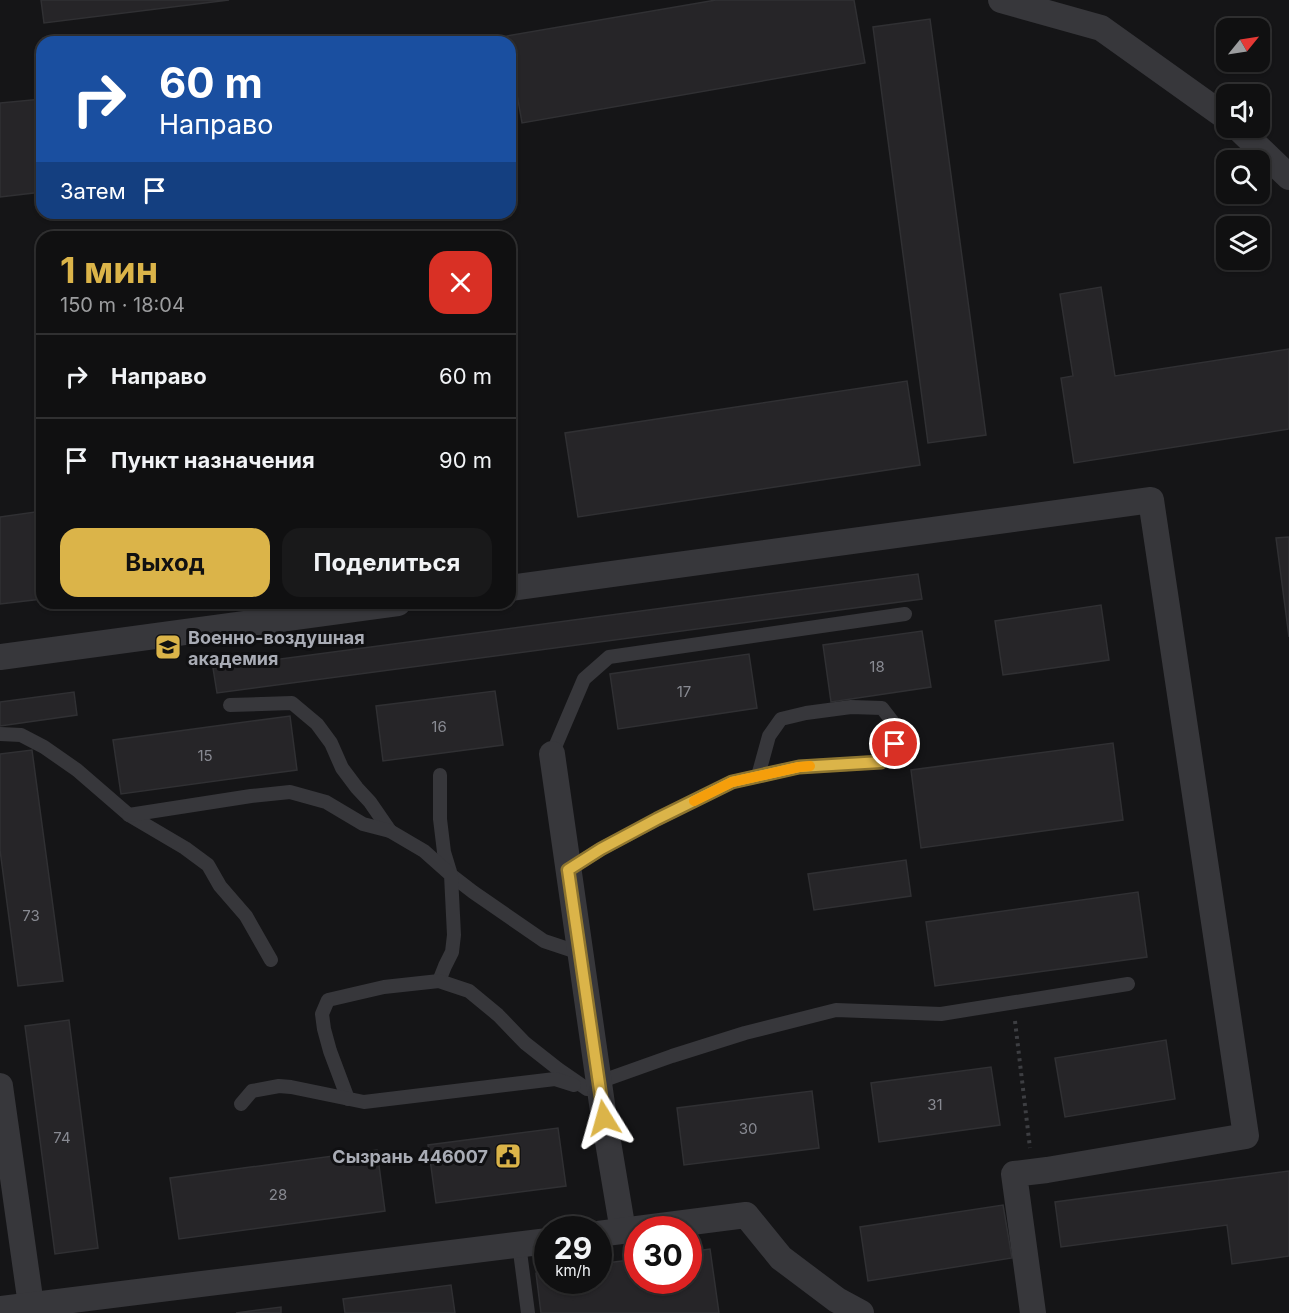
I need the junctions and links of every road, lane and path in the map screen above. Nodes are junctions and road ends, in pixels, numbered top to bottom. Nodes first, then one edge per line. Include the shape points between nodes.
1 (1001, 0) edge
2 (1216, 110) edge
3 (1248, 138) edge
4 (1289, 177) edge
5 (516, 587) edge
6 (354, 609) edge
7 (904, 614) dead end
8 (0, 657) edge
9 (230, 705) dead end
10 (0, 734) edge
11 (552, 754) joint
12 (440, 775) dead end
13 (758, 776) junction
14 (129, 815) junction
15 (390, 831) junction
16 (568, 870) junction
17 (452, 875) junction
18 (580, 953) junction
19 (272, 960) dead end
20 (439, 981) junction
21 (1128, 984) dead end
22 (1013, 1003) junction
23 (0, 1086) edge
24 (593, 1086) junction
25 (348, 1099) junction
26 (241, 1104) dead end
27 (1033, 1172) junction
28 (609, 1216) edge
29 (612, 1233) edge
30 (534, 1242) edge
31 (519, 1244) junction
32 (31, 1305) junction
33 (0, 1309) edge
34 (528, 1313) edge
35 (861, 1313) edge
36 (1033, 1313) edge

1 - 2 street via 1101,28
3 - 4 street
5 - 27 street via 1151,500 1246,1136
6 - 8 street
7 - 11 lane via 609,657 584,679
9 - 15 lane via 292,703 317,724 342,768
10 - 14 lane via 21,735 44,747
11 - 16 street
12 - 17 lane via 441,830
13 - 13 lane via 799,767 881,762 895,744 892,721 882,708 851,707 781,719 769,736
13 - 16 lane via 732,782 657,819
14 - 15 lane via 290,792 326,802 363,824
14 - 19 lane via 208,865 246,916
15 - 17 lane via 424,851
16 - 18 street
17 - 18 lane via 544,941
17 - 20 lane via 452,952
18 - 24 street
20 - 24 lane via 469,991 558,1070
20 - 25 lane via 384,987 328,1000 322,1014 324,1029
21 - 22 lane
22 - 24 lane via 941,1014 836,1010 745,1033
22 - 27 path
23 - 32 street
24 - 25 lane via 555,1080 364,1102
24 - 28 street via 604,1118
25 - 26 lane via 279,1086 252,1091
27 - 36 street via 1014,1174
29 - 35 street via 746,1215 781,1258
30 - 31 street
31 - 32 street
31 - 34 lane
32 - 33 street

